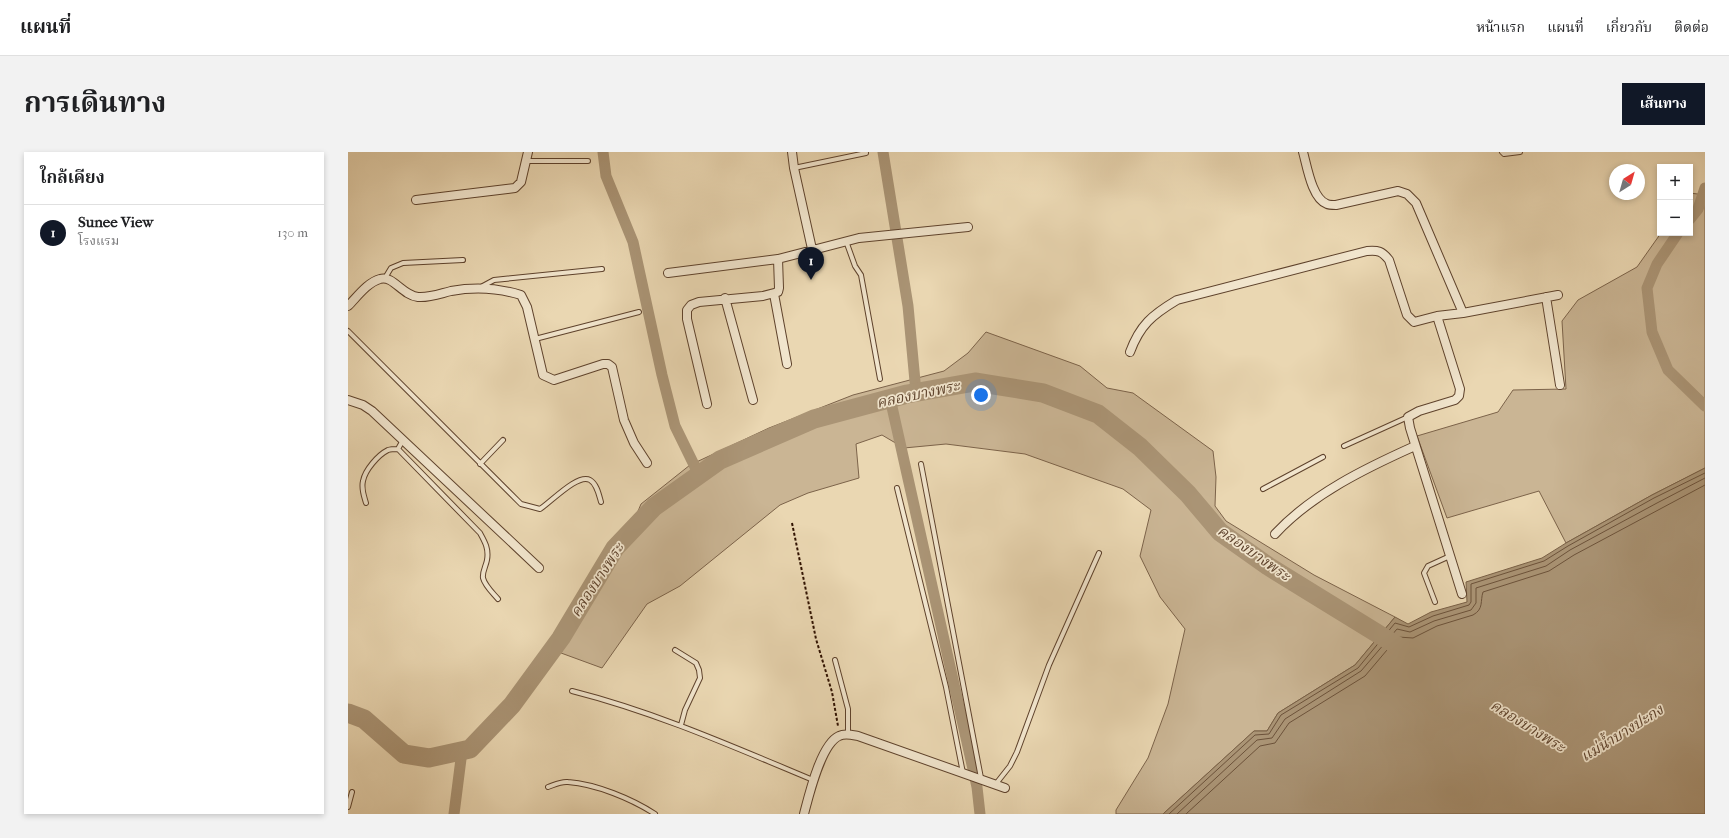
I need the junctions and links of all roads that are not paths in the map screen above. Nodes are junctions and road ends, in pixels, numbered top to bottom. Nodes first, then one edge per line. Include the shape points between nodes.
1 (528, 152) edge
2 (792, 152) edge
3 (1303, 152) edge
4 (1502, 152) edge
5 (1520, 152) edge
6 (866, 153) dead end
7 (527, 161) junction
8 (588, 161) dead end
9 (794, 168) junction
10 (416, 200) dead end
11 (968, 227) dead end
12 (846, 241) junction
13 (812, 249) junction
14 (778, 259) junction
15 (463, 260) dead end
16 (602, 269) dead end
17 (668, 273) dead end
18 (385, 278) junction
19 (479, 288) junction
20 (774, 294) junction
21 (1558, 295) dead end
22 (1546, 297) junction
23 (725, 298) junction
24 (348, 306) edge
25 (639, 312) dead end
26 (1463, 313) junction
27 (1437, 316) junction
28 (348, 331) edge
29 (534, 339) junction
30 (1130, 352) dead end
31 (787, 364) dead end
32 (880, 378) dead end
33 (1560, 384) dead end
34 (348, 400) edge
35 (753, 400) dead end
36 (707, 404) dead end
37 (1408, 417) junction
38 (403, 439) junction
39 (503, 440) dead end
40 (1344, 446) dead end
41 (1415, 446) junction
42 (398, 449) junction
43 (1323, 457) dead end
44 (646, 463) dead end
45 (480, 464) junction
46 (921, 464) dead end
47 (897, 488) dead end
48 (1263, 489) dead end
49 (601, 502) dead end
50 (366, 503) dead end
51 (1275, 534) dead end
52 (1099, 553) dead end
53 (1450, 556) junction
54 (539, 568) dead end
55 (1462, 594) dead end
56 (498, 599) dead end
57 (1435, 602) dead end
58 (675, 650) dead end
59 (834, 660) dead end
60 (572, 691) dead end
61 (681, 725) junction
62 (844, 735) junction
63 (963, 774) junction
64 (814, 780) junction
65 (981, 780) junction
66 (995, 785) junction
67 (548, 787) dead end
68 (1005, 788) dead end
69 (352, 792) dead end
70 (348, 807) edge
71 (655, 814) edge
72 (804, 814) edge

1 - 7 street
2 - 9 street
3 - 26 street via 1315,193 1327,204 1336,205 1398,191 1407,194 1416,203
4 - 5 lane
6 - 9 lane
7 - 8 lane
7 - 10 street via 521,182 515,188
9 - 13 street
11 - 12 street
12 - 13 street
12 - 32 lane via 861,275
13 - 14 street
14 - 17 street
14 - 20 street via 779,288
15 - 18 lane via 403,264 391,268
16 - 19 lane via 494,280
18 - 19 street via 407,294 417,297
18 - 24 street via 367,287
19 - 29 street via 521,295 527,307
20 - 23 street
20 - 31 street
21 - 22 street
22 - 26 street
22 - 33 street
23 - 35 street
23 - 36 street via 699,302 687,310
25 - 29 lane
26 - 27 street
27 - 30 street via 1414,322 1410,319 1389,260 1378,250 1367,251 1177,300 1145,323 1135,337
27 - 37 street via 1460,390 1459,396 1455,400
28 - 45 lane
29 - 44 street via 543,375 548,378 554,380 603,364 612,367 624,420
34 - 38 street via 372,411
37 - 40 lane
37 - 41 street
38 - 42 lane
38 - 54 street
39 - 45 lane
41 - 51 street via 1370,467 1327,493 1298,513
41 - 53 street
42 - 50 lane via 389,449 371,466 365,476 363,494
42 - 56 lane via 480,533 488,548 483,579
43 - 48 lane
45 - 49 lane via 521,504 530,507 540,509 576,481 584,478 591,480 596,487
46 - 65 lane
47 - 63 lane via 946,687
52 - 66 lane via 1049,666 1010,766
53 - 55 street
53 - 57 lane via 1428,566 1424,573
58 - 61 lane via 696,663 700,678
59 - 62 lane via 848,709
60 - 61 lane
61 - 64 lane
62 - 63 street via 858,736
62 - 64 street via 833,740 824,754
63 - 65 street
64 - 72 street
65 - 66 street
66 - 68 street
67 - 71 lane via 568,782 583,785 638,803
69 - 70 lane

